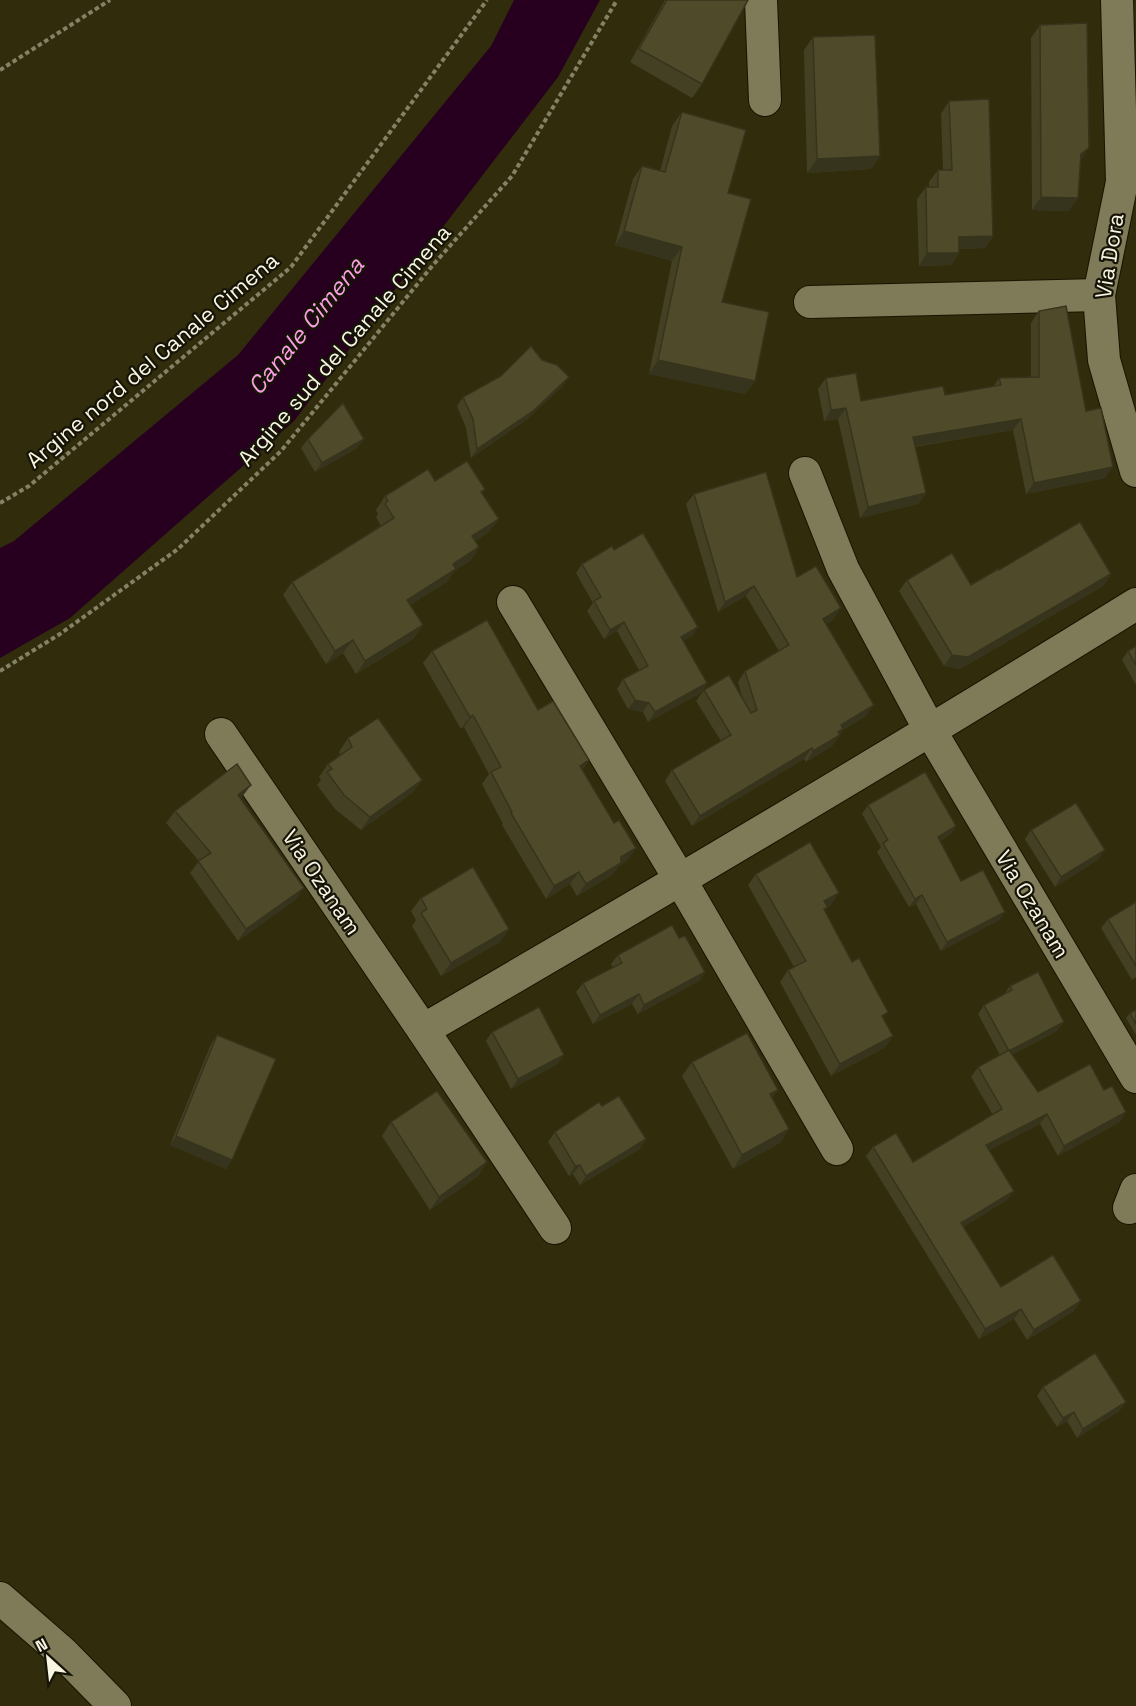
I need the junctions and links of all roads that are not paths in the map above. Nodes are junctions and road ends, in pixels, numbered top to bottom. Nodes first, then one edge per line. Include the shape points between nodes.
1 (761, 0) edge
2 (1117, 0) edge
3 (765, 100) dead end
4 (1099, 295) junction
5 (810, 302) dead end
6 (1136, 471) edge
7 (805, 472) dead end
8 (513, 602) dead end
9 (1136, 604) edge
10 (931, 732) junction
11 (221, 734) dead end
12 (681, 881) junction
13 (423, 1030) junction
14 (1136, 1077) edge
15 (837, 1149) dead end
16 (555, 1228) dead end
17 (0, 1598) edge
18 (115, 1706) edge

1 - 3 street
2 - 4 street, Via Dora via 1122,182
4 - 5 street
4 - 6 street, Via Dora via 1104,360
7 - 10 street, Via Ozanam via 843,569
8 - 12 street
9 - 10 street
10 - 12 street
10 - 14 street, Via Ozanam
11 - 13 street, Via Ozanam
12 - 13 street
12 - 15 street
13 - 16 street, Via Ozanam
17 - 18 street via 62,1652

